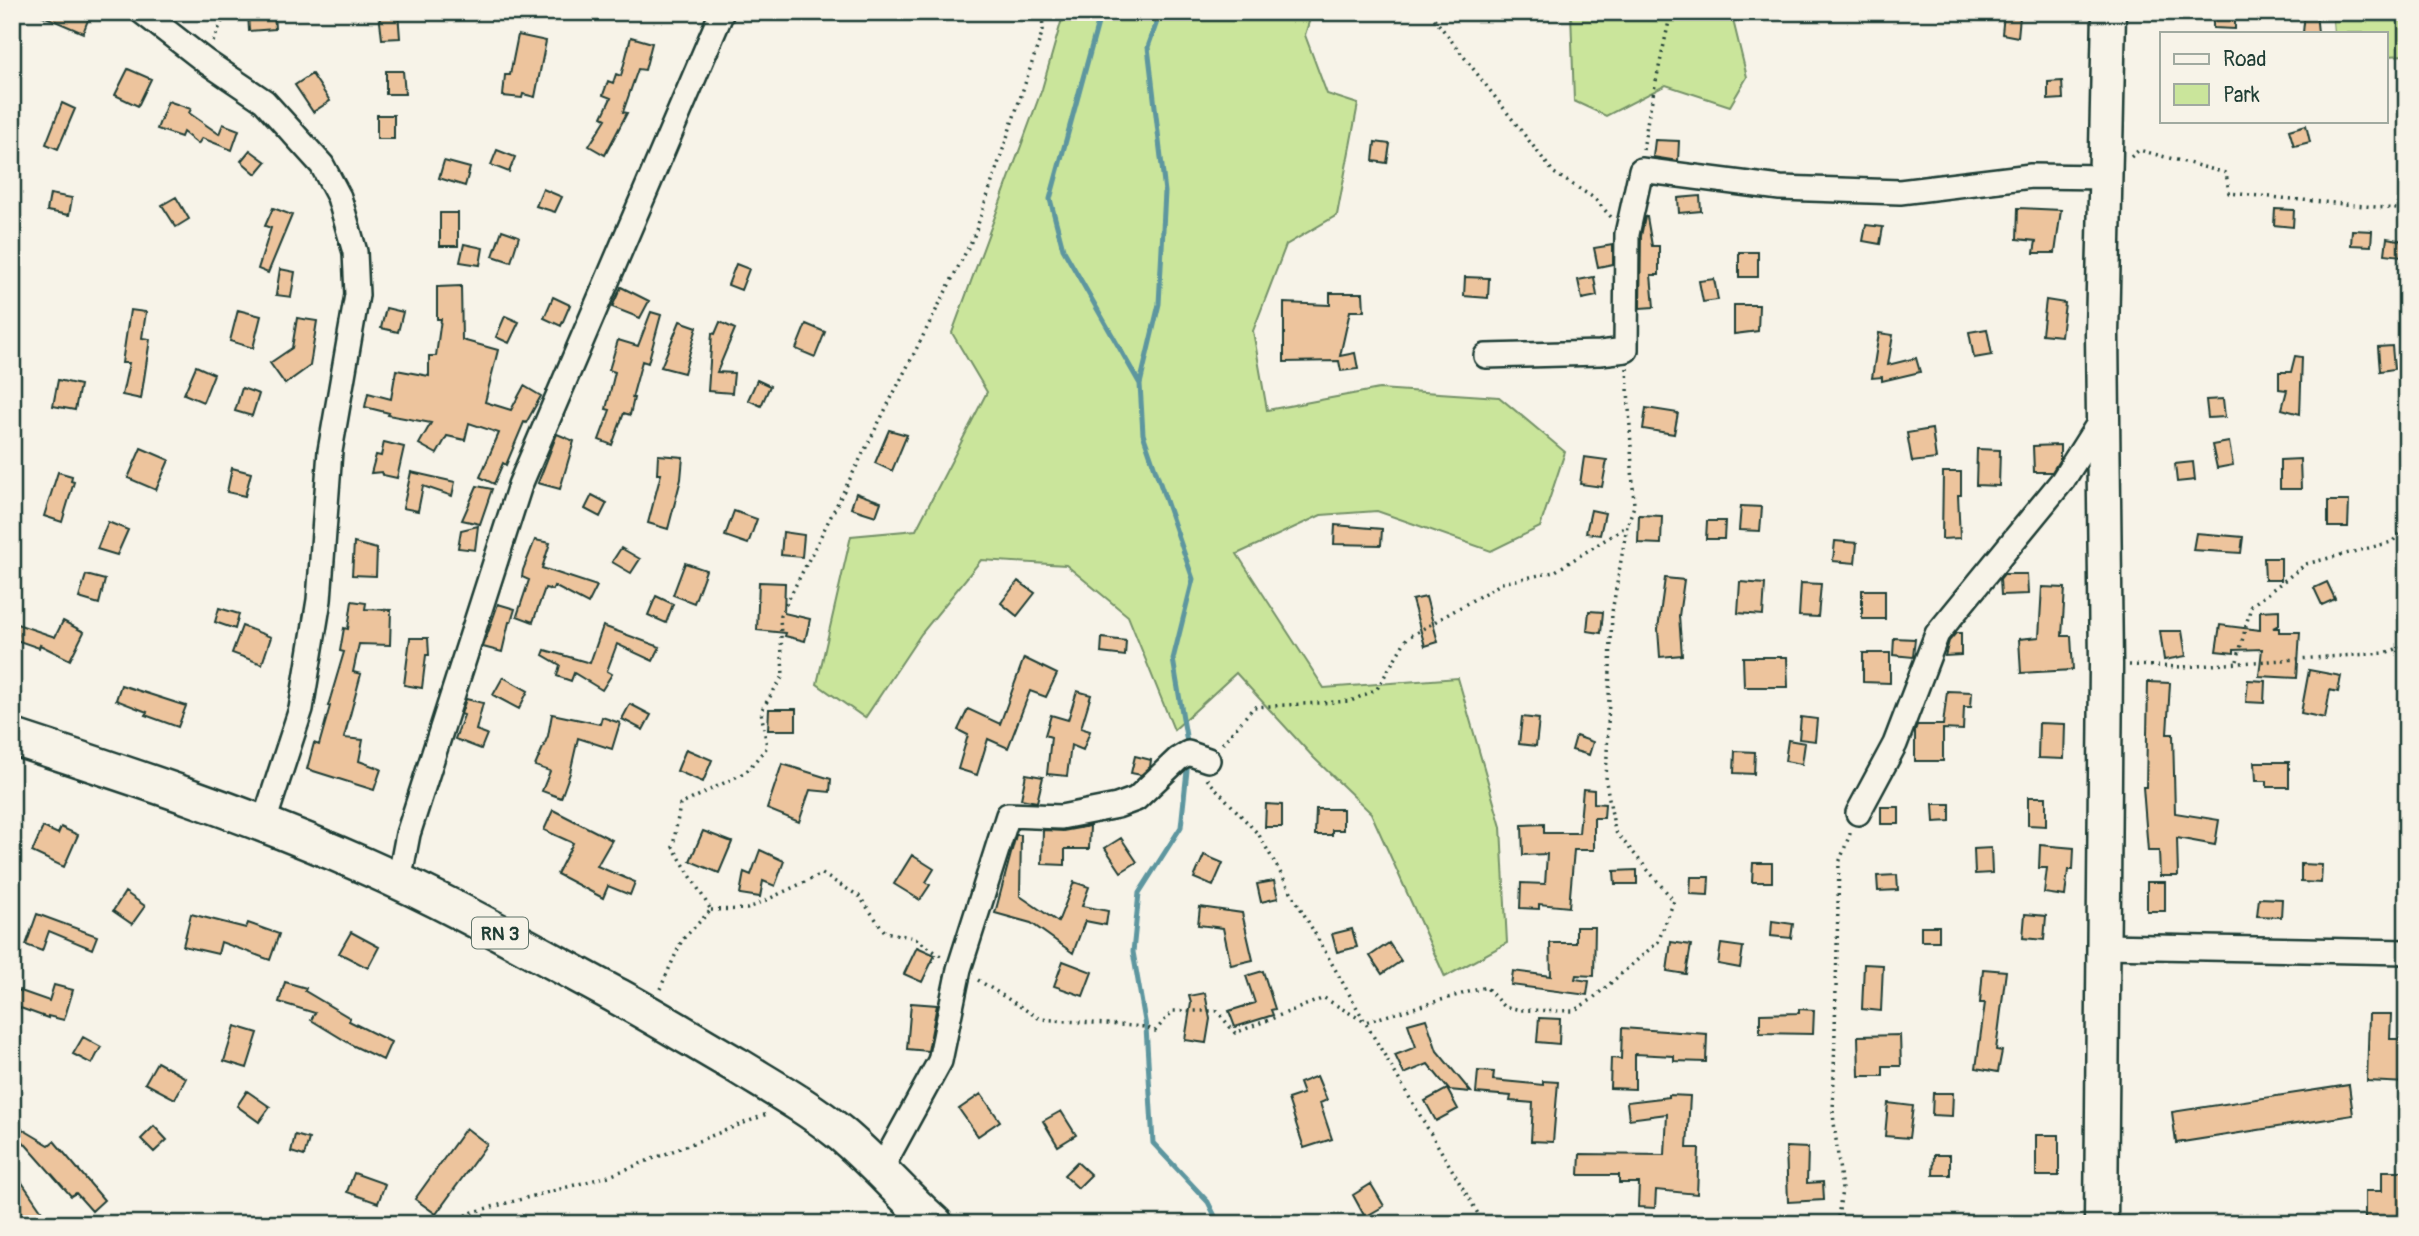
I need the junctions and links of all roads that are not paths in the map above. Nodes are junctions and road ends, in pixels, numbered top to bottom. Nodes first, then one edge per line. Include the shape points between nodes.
1 (142, 12) edge
2 (722, 12) edge
3 (2109, 12) edge
4 (2106, 177) junction
5 (1486, 356) dead end
6 (2101, 420) junction
7 (12, 737) edge
8 (1208, 760) road end
9 (1858, 813) road end
10 (263, 825) junction
11 (399, 881) junction
12 (2104, 946) junction
13 (2407, 953) edge
14 (881, 1169) junction
15 (935, 1224) edge
16 (2101, 1224) edge

1 - 10 street via 264,101 322,164 339,197 355,252 357,295 330,451 319,600 301,709
2 - 11 street via 520,485 408,834
3 - 4 main road
4 - 5 street via 2031,176 1900,192 1780,188 1641,170 1627,234 1626,350
4 - 6 main road
6 - 9 street via 2063,480 1937,634 1895,744
6 - 12 main road via 2106,664
7 - 10 main road, RN 3
8 - 14 street via 1188,753 1136,799 1117,806 1061,817 1008,815 959,969 940,1061
10 - 11 main road, RN 3
11 - 14 main road, RN 3 via 649,1013 793,1099
12 - 13 street
12 - 16 main road
14 - 15 main road, RN 3

